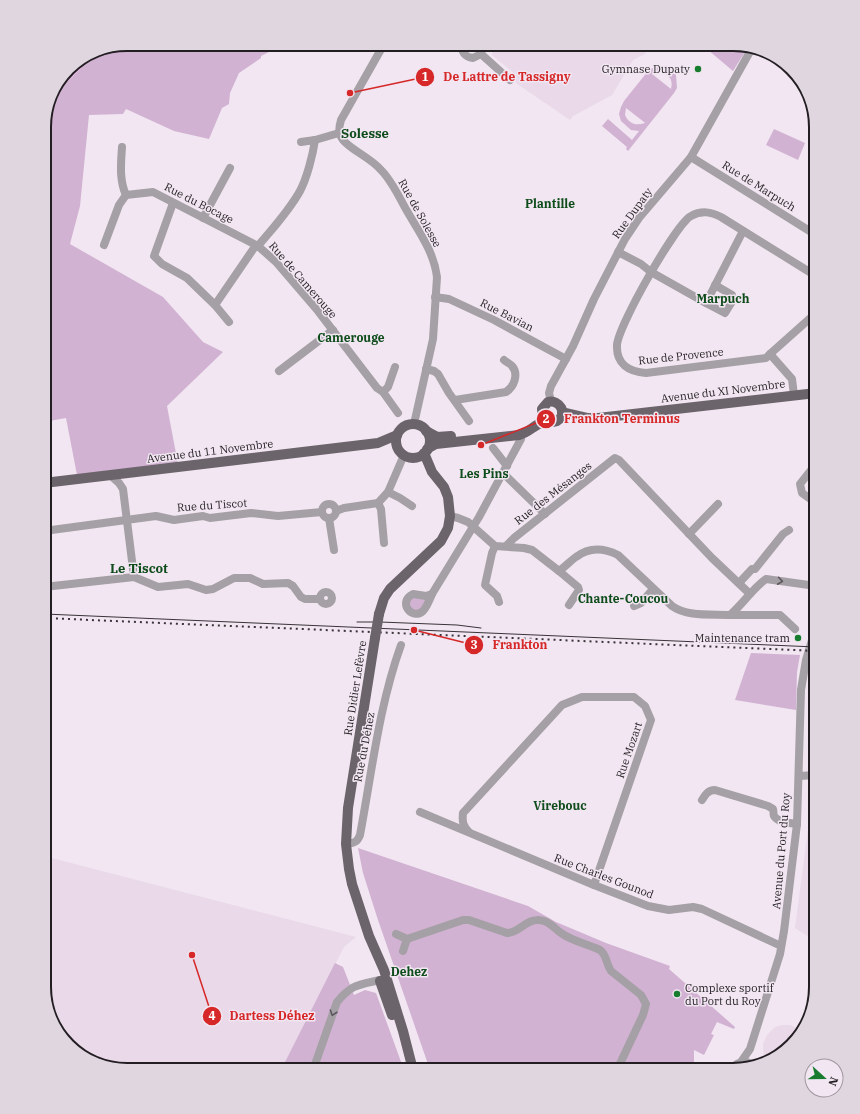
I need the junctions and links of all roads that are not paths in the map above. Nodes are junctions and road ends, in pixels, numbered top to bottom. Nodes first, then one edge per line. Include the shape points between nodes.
1 (380, 51) edge
2 (463, 51) edge
3 (483, 51) edge
4 (750, 52) edge
5 (481, 54) junction
6 (510, 80) dead end
7 (339, 133) junction
8 (315, 140) junction
9 (301, 142) dead end
10 (122, 147) dead end
11 (691, 157) junction
12 (230, 168) dead end
13 (126, 195) junction
14 (173, 203) junction
15 (203, 218) junction
16 (743, 231) junction
17 (809, 231) edge
18 (104, 245) dead end
19 (258, 246) junction
20 (618, 252) junction
21 (651, 272) junction
22 (809, 272) edge
23 (715, 285) junction
24 (435, 297) junction
25 (706, 303) junction
26 (215, 305) junction
27 (809, 319) edge
28 (229, 322) dead end
29 (333, 330) junction
30 (770, 354) junction
31 (566, 359) junction
32 (504, 360) dead end
33 (395, 367) dead end
34 (426, 369) junction
35 (279, 371) dead end
36 (383, 392) junction
37 (809, 393) edge
38 (794, 394) junction
39 (455, 400) junction
40 (550, 402) junction
41 (542, 409) junction
42 (562, 412) junction
43 (398, 413) dead end
44 (469, 421) dead end
45 (548, 422) junction
46 (414, 424) junction
47 (426, 431) junction
48 (397, 435) junction
49 (521, 439) dead end
50 (378, 444) junction
51 (493, 448) dead end
52 (426, 451) junction
53 (401, 452) junction
54 (414, 457) junction
55 (505, 469) junction
56 (432, 472) junction
57 (130, 473) junction
58 (809, 473) edge
59 (110, 475) junction
60 (51, 482) edge
61 (123, 489) junction
62 (388, 492) junction
63 (809, 498) edge
64 (378, 503) junction
65 (718, 504) dead end
66 (412, 506) dead end
67 (336, 511) junction
68 (322, 512) junction
69 (545, 514) junction
70 (450, 516) junction
71 (330, 518) junction
72 (127, 519) junction
73 (473, 526) junction
74 (51, 530) edge
75 (789, 530) dead end
76 (688, 534) junction
77 (384, 543) dead end
78 (495, 546) junction
79 (506, 546) junction
80 (334, 550) dead end
81 (755, 568) junction
82 (559, 571) junction
83 (134, 577) junction
84 (766, 579) junction
85 (739, 583) junction
86 (51, 585) edge
87 (809, 585) edge
88 (653, 589) junction
89 (432, 594) dead end
90 (750, 594) junction
91 (319, 599) dead end
92 (500, 602) dead end
93 (569, 605) dead end
94 (634, 606) dead end
95 (730, 615) junction
96 (795, 629) dead end
97 (401, 645) dead end
98 (809, 650) edge
99 (809, 775) edge
100 (799, 776) junction
101 (702, 800) dead end
102 (420, 812) dead end
103 (797, 824) junction
104 (469, 832) junction
105 (346, 844) junction
106 (594, 885) junction
107 (396, 934) dead end
108 (369, 936) junction
109 (408, 939) junction
110 (781, 946) junction
111 (403, 951) dead end
112 (380, 980) junction
113 (397, 1012) junction
114 (750, 1049) junction
115 (408, 1054) junction
116 (752, 1061) edge
117 (741, 1062) joint
118 (746, 1062) edge
119 (315, 1063) edge
120 (411, 1063) edge
121 (620, 1063) edge

1 - 7 street via 341,120
2 - 5 street via 467,56 476,57
3 - 5 street
4 - 11 street, Rue Dupaty
5 - 6 street
7 - 8 street
7 - 24 street, Rue de Solesse via 343,141 382,170 400,197 433,258 436,277
8 - 9 street
8 - 19 street, Rue de Camerouge via 313,156 300,191 281,220
10 - 13 street via 121,174
11 - 17 street, Rue de Marpuch
11 - 20 street, Rue Dupaty via 639,218
12 - 15 street
13 - 14 street, Rue du Bocage via 153,192
13 - 18 street via 119,205
14 - 15 street, Rue du Bocage
14 - 26 street via 154,256 162,264 187,278
15 - 19 street, Rue du Bocage
16 - 21 street, Rue de Provence via 714,214 706,212 691,216 682,225
16 - 22 street, Rue de Provence
16 - 23 street
19 - 26 street via 254,248
19 - 29 street, Rue de Camerouge via 276,262
20 - 21 street
20 - 31 street, Rue Dupaty
21 - 25 street
21 - 30 street, Rue de Provence via 638,293 619,336 618,356 629,370 646,373 766,358
23 - 25 street
23 - 25 street via 732,295 733,300 725,313
24 - 31 street, Rue Bavian via 449,299 494,320
24 - 34 street, Rue de Solesse via 433,339
26 - 28 street
27 - 30 street
29 - 35 street, Rue de Camerouge
29 - 36 street, Rue de Camerouge via 376,388
30 - 38 street via 792,379
31 - 40 street, Rue Dupaty via 549,390
32 - 39 street via 512,366 514,372 511,389
33 - 36 street via 388,387
34 - 39 street via 438,374
34 - 46 street, Rue de Solesse
36 - 43 street, Rue de Camerouge
37 - 38 main road, Avenue du XI Novembre
38 - 42 main road, Avenue du XI Novembre via 598,418
39 - 44 street
40 - 41 main road
40 - 42 main road via 560,405
41 - 45 main road via 543,418
41 - 47 main road via 534,421 524,427 440,437
42 - 45 main road via 558,420
45 - 52 main road via 540,423 519,435 436,444
46 - 47 main road
46 - 48 main road via 404,427
47 - 52 main road via 430,440
48 - 50 main road, Avenue du 11 Novembre
48 - 53 main road via 396,441
49 - 55 street
50 - 53 main road, Avenue du 11 Novembre
50 - 57 main road, Avenue du 11 Novembre
51 - 55 street
52 - 54 main road
52 - 56 main road, Rue Didier Lefèvre
53 - 54 main road
53 - 62 street
54 - 56 main road, Rue Didier Lefèvre
55 - 69 street
55 - 73 street
56 - 70 main road, Rue Didier Lefèvre via 444,487
57 - 59 main road, Avenue du 11 Novembre
57 - 61 street
58 - 63 street via 800,484 802,494
59 - 60 main road, Avenue du 11 Novembre
59 - 61 street
61 - 72 street
62 - 64 street
62 - 66 street
64 - 67 street, Rue du Tiscot
64 - 77 street via 381,509
65 - 76 street
67 - 68 street, Rue du Tiscot via 334,506 329,504 323,507
67 - 71 street
68 - 71 street via 325,517
68 - 72 street, Rue du Tiscot via 278,516 251,513 174,520 156,516
69 - 76 street, Rue des Mésanges via 615,458
69 - 79 street, Rue des Mésanges
70 - 73 street
70 - 105 main road, Rue Didier Lefèvre, bridge via 442,541 390,589 378,614 348,808
71 - 80 street
72 - 74 street, Rue du Tiscot
72 - 83 street
73 - 78 street
73 - 89 street
75 - 81 street
76 - 85 street
78 - 79 street
78 - 92 street via 485,585
79 - 82 street via 532,550
81 - 84 street
81 - 85 street
82 - 88 street via 587,551 609,550 618,555
82 - 93 street via 578,586 579,590
83 - 86 street
83 - 91 street via 158,587 188,584 206,590 234,578 250,578 263,584 288,583 300,597
84 -> 87 street
84 - 90 street
85 - 90 street
88 - 94 street
88 - 95 street via 678,611
90 - 95 street
95 - 96 street via 780,615
97 - 105 street, Rue du Déhez via 383,708 360,836 358,841
98 - 100 street, Avenue du Port du Roy via 801,690
99 - 100 street
100 - 103 street, Avenue du Port du Roy
101 - 103 street via 708,792 715,790 768,806 773,809 774,816 778,819
102 - 104 street, Rue Charles Gounod
103 - 110 street, Avenue du Port du Roy
104 - 106 street, Rue Charles Gounod
104 - 106 street, Rue Mozart via 463,826 463,813 562,705 582,697 634,697 645,706 651,720
105 - 108 main road, Rue Didier Lefèvre via 352,884
106 - 110 street, Rue Charles Gounod via 648,906 669,910 692,907 702,910
107 - 109 street
108 - 112 main road, Rue Didier Lefèvre
108 - 113 main road, Rue Didier Lefèvre via 381,961
109 - 111 street
109 - 121 street via 463,920 512,933 535,920 542,920 562,934 600,950 611,970 641,995 646,1004
110 - 114 street, Avenue du Port du Roy
112 - 113 street via 384,983
112 - 115 main road, Rue Didier Lefèvre
112 -> 119 street via 358,984 344,993 337,1002
113 - 115 main road, Rue Didier Lefèvre
114 - 116 street, Avenue du Port du Roy
114 - 117 street, Avenue du Port du Roy
115 - 120 main road, Rue Didier Lefèvre
117 - 118 street, Avenue du Port du Roy

